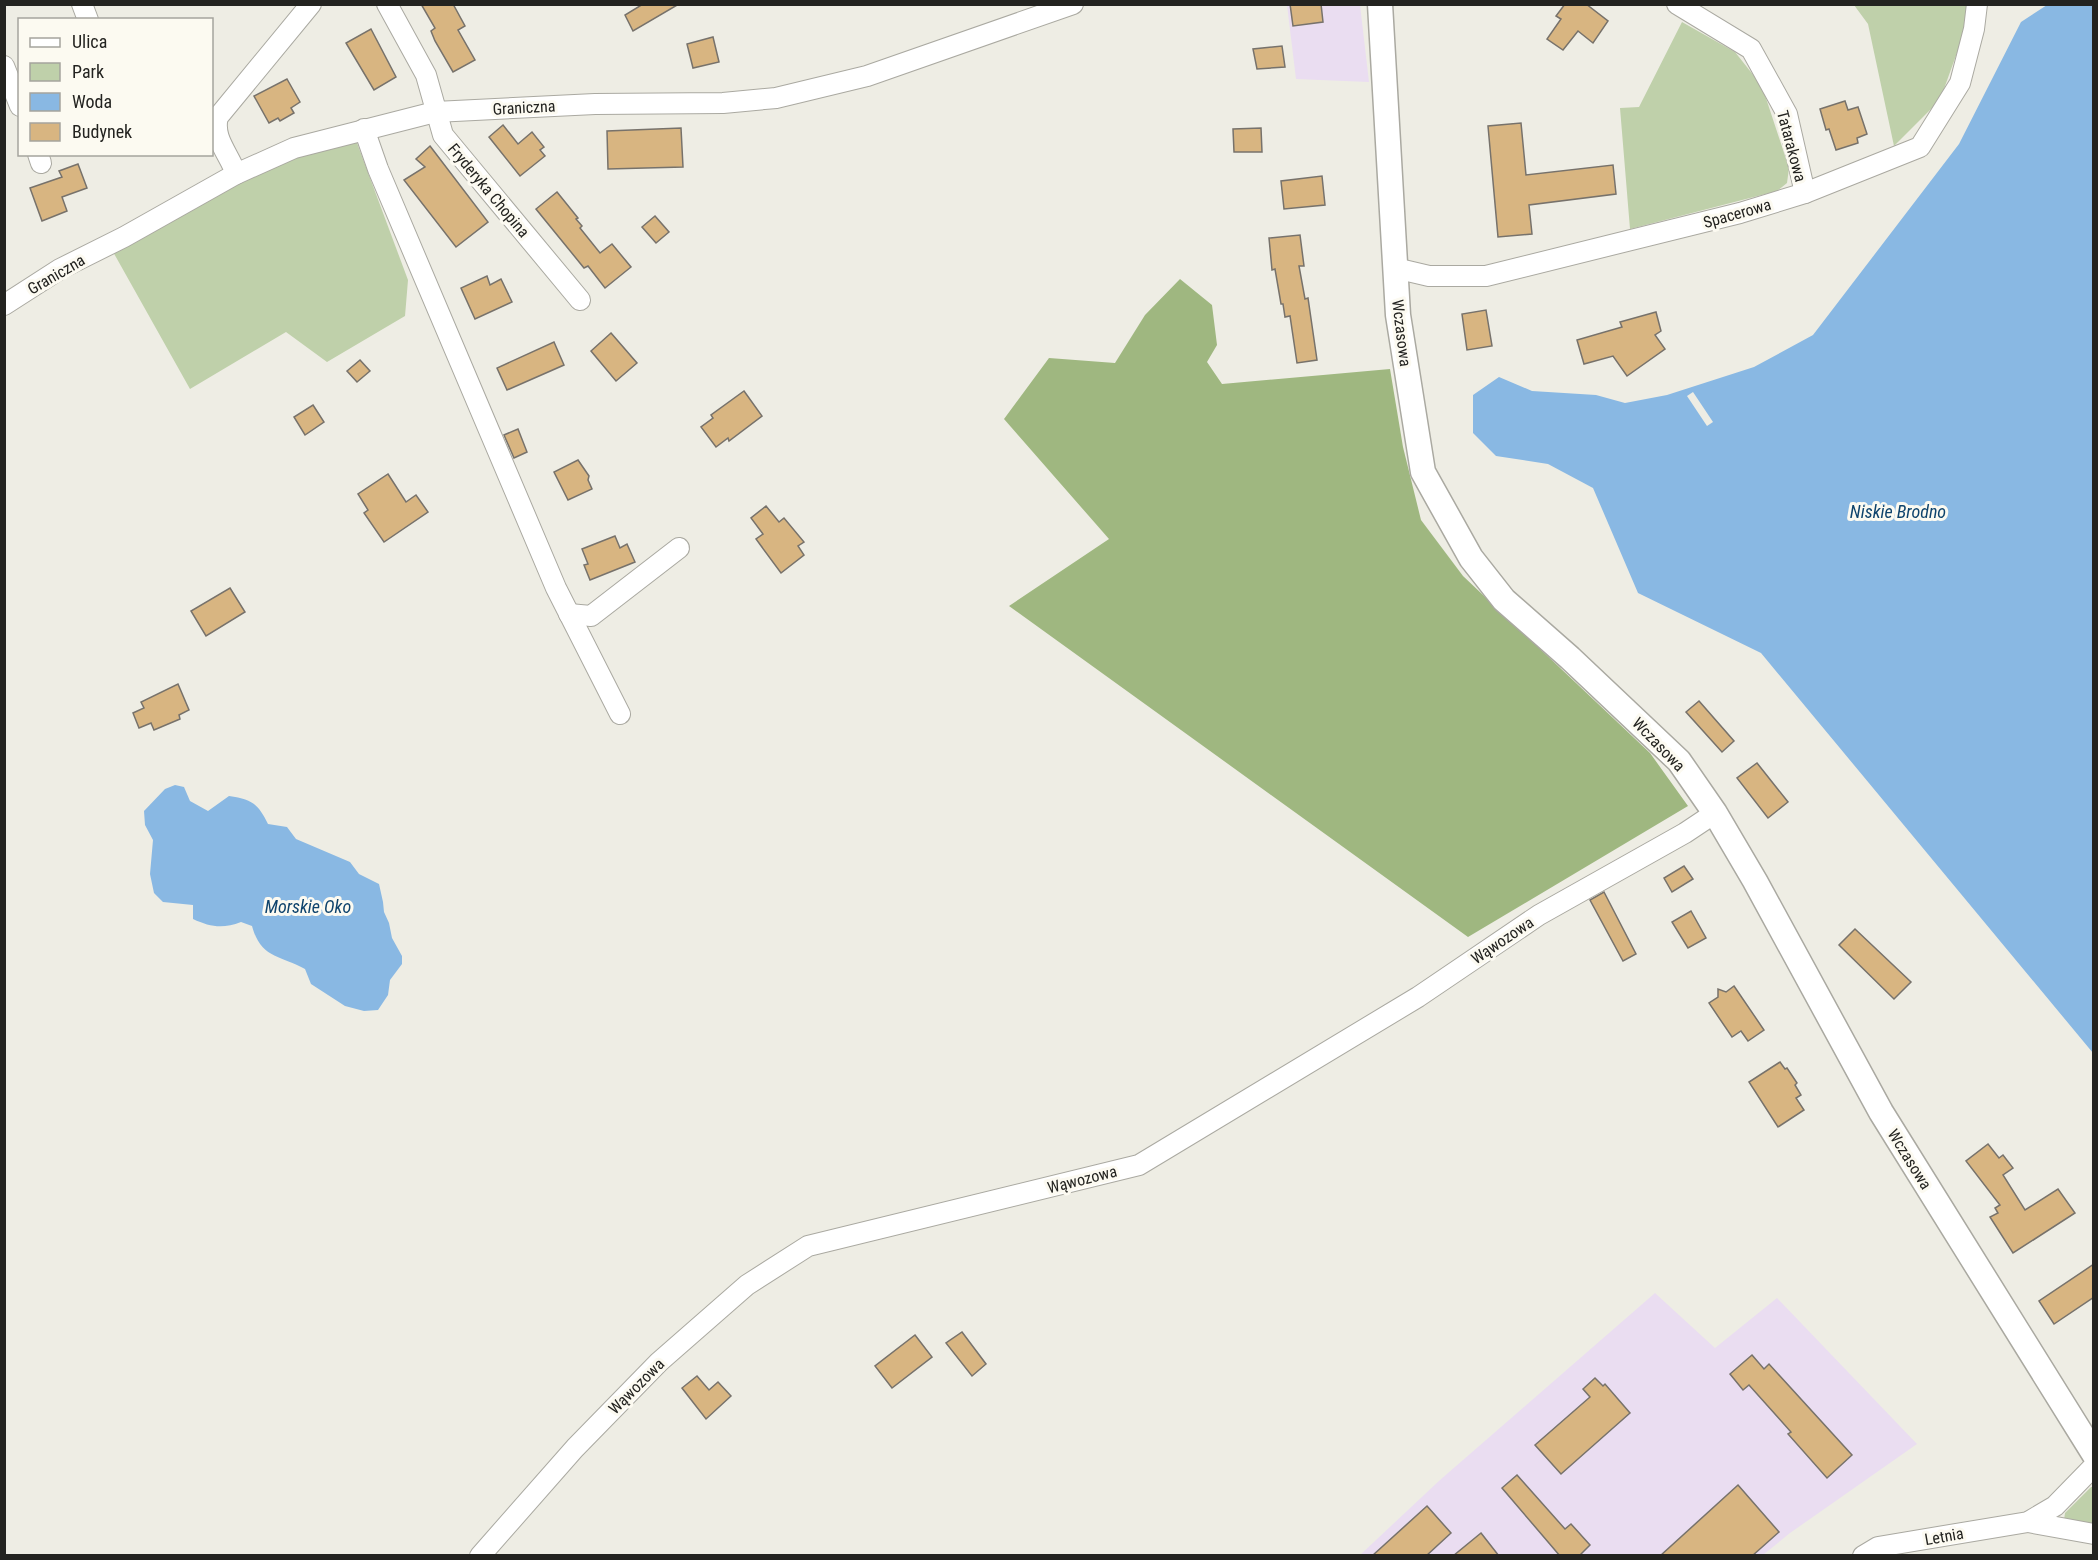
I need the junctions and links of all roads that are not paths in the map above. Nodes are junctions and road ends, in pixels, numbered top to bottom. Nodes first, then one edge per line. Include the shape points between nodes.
1 (311, 4) edge
2 (387, 4) edge
3 (1073, 4) edge
4 (1380, 4) edge
5 (1677, 4) edge
6 (1977, 4) edge
7 (4, 66) edge
8 (18, 101) edge
9 (435, 112) junction
10 (364, 129) junction
11 (236, 174) junction
12 (1805, 193) junction
13 (1395, 268) junction
14 (580, 300) dead end
15 (4, 305) edge
16 (680, 548) dead end
17 (569, 614) junction
18 (620, 714) dead end
19 (1715, 813) junction
20 (2094, 1454) edge
21 (2094, 1466) edge
22 (2028, 1522) junction
23 (2094, 1534) edge
24 (480, 1556) edge
25 (1863, 1556) edge

1 - 11 street via 218,117 217,135
2 - 9 street, Fryderyka Chopina via 426,75
3 - 9 street, Graniczna via 867,76 776,98
4 - 13 street, Wczasowa
5 - 12 street, Tatarakowa via 1751,49 1787,114
6 - 12 street, Spacerowa via 1960,83 1920,147
7 - 8 street
9 - 10 street, Graniczna
9 - 14 street, Fryderyka Chopina via 442,135
10 - 11 street, Graniczna via 294,148
10 - 17 street
11 - 15 street, Graniczna via 60,269
12 - 13 street, Spacerowa via 1486,276 1429,276
13 - 19 street, Wczasowa via 1398,315 1423,472 1471,558 1504,600 1679,761
16 - 17 street via 591,616
17 - 18 street
19 - 20 street, Wczasowa via 1881,1112
19 - 24 street, Wąwozowa via 1539,915 1418,997 1140,1166 808,1246 747,1285 659,1362 575,1448
21 - 22 street, Letnia via 2055,1506
22 - 23 street, Letnia
22 - 25 street, Letnia via 1878,1547

